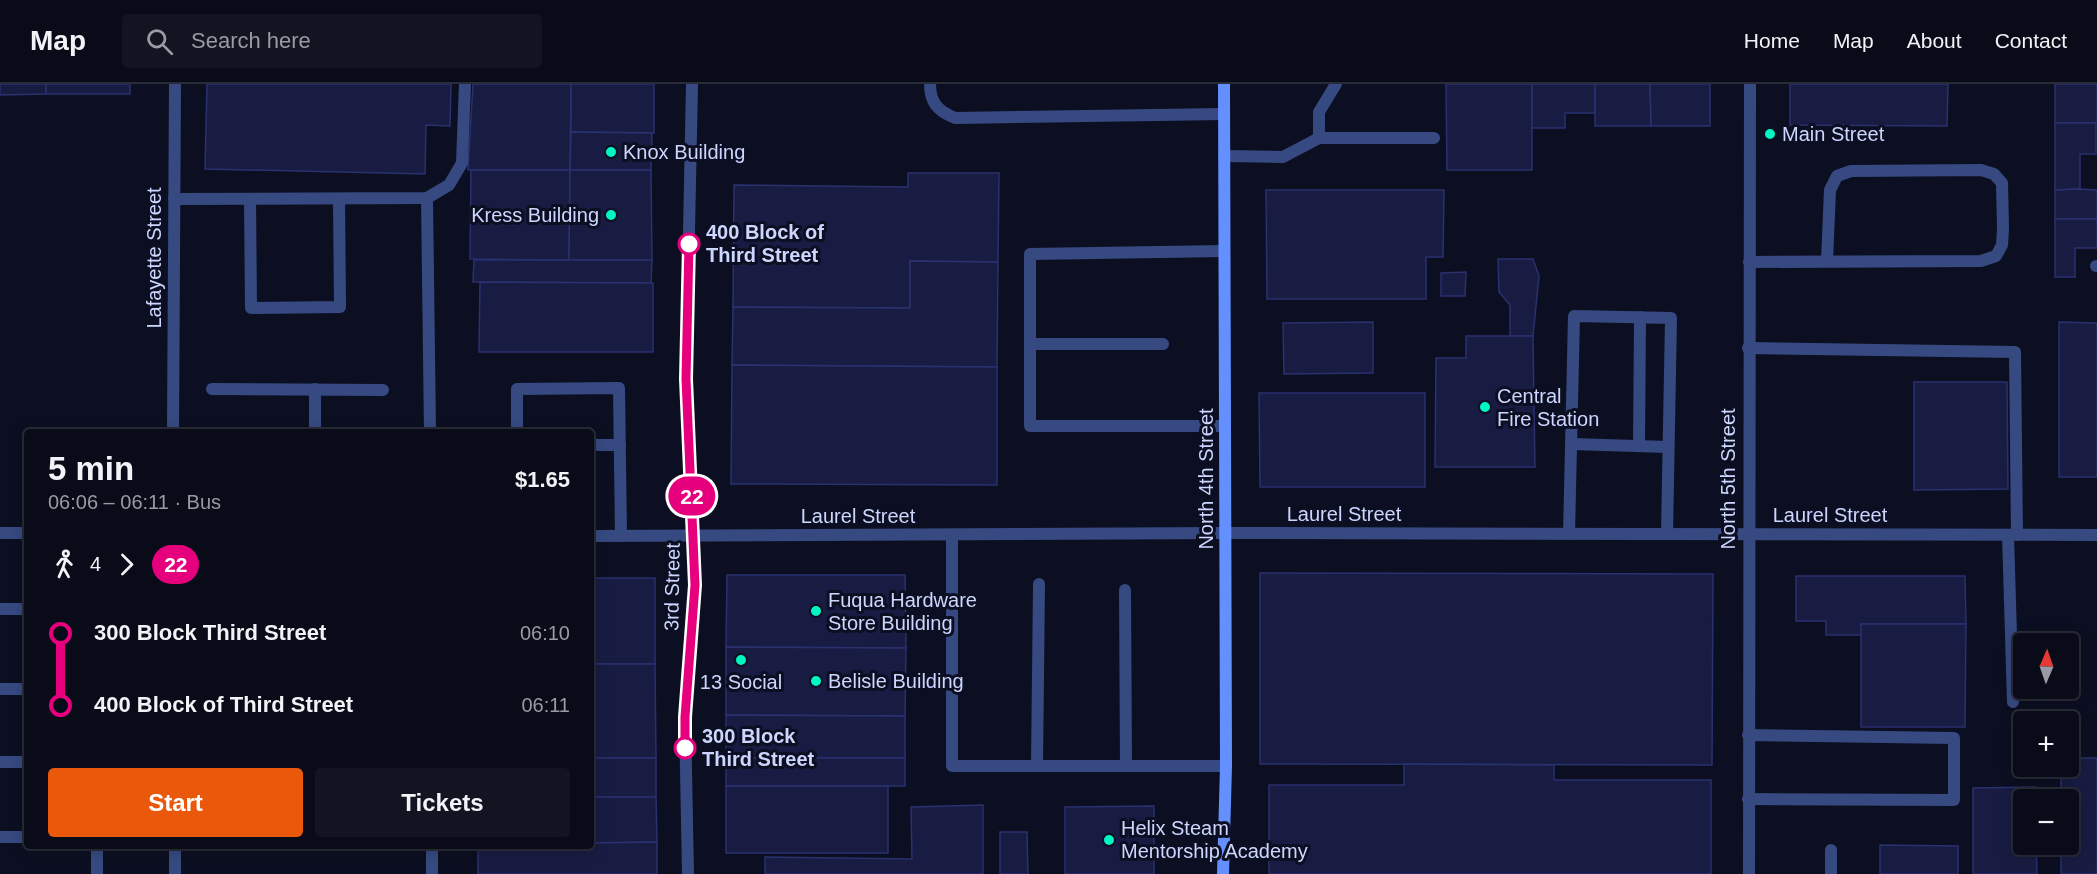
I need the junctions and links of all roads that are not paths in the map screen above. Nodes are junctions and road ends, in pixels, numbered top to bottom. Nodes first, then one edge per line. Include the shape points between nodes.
1 (175, 84) edge
2 (465, 84) edge
3 (692, 84) edge
4 (930, 84) edge
5 (1224, 84) edge
6 (1336, 84) edge
7 (1750, 84) edge
8 (1224, 114) junction
9 (1319, 138) junction
10 (1434, 138) dead end
11 (1224, 156) junction
12 (427, 198) junction
13 (174, 199) junction
14 (250, 199) junction
15 (339, 199) junction
16 (1224, 251) junction
17 (1749, 261) junction
18 (1827, 261) junction
19 (1640, 317) junction
20 (1030, 344) junction
21 (1163, 344) dead end
22 (1748, 348) junction
23 (212, 389) dead end
24 (315, 390) junction
25 (383, 390) dead end
26 (1225, 426) junction
27 (173, 429) edge
28 (315, 429) edge
29 (430, 429) edge
30 (517, 429) edge
31 (1571, 444) junction
32 (594, 445) edge
33 (620, 445) junction
34 (1639, 446) junction
35 (1668, 447) junction
36 (0, 532) edge
37 (24, 533) edge
38 (1226, 533) junction
39 (1569, 534) junction
40 (1667, 534) junction
41 (1748, 534) junction
42 (2013, 535) junction
43 (2097, 535) edge
44 (594, 536) edge
45 (621, 536) junction
46 (693, 536) junction
47 (952, 536) junction
48 (1039, 584) dead end
49 (1125, 590) dead end
50 (0, 609) edge
51 (24, 609) edge
52 (0, 689) edge
53 (24, 689) edge
54 (2013, 702) dead end
55 (1748, 735) junction
56 (0, 762) edge
57 (24, 762) edge
58 (1037, 766) junction
59 (1125, 766) junction
60 (1226, 766) junction
61 (1748, 799) junction
62 (0, 837) edge
63 (24, 837) edge
64 (97, 849) edge
65 (175, 849) edge
66 (432, 849) edge
67 (1831, 850) dead end
68 (97, 874) edge
69 (175, 874) edge
70 (432, 874) edge
71 (688, 874) edge
72 (1223, 874) edge
73 (1749, 874) edge
74 (1831, 874) edge

1 - 13 street, Lafayette Street
2 - 12 street via 462,163 449,185
3 - 46 street, 3rd Street via 686,379
4 - 8 street via 930,98 940,111 955,118
5 - 8 street, North 4th Street
6 - 9 street via 1319,112
7 - 17 street, North 5th Street
8 - 11 street, North 4th Street
9 - 10 street
9 - 11 street via 1283,157
11 - 16 street, North 4th Street
12 - 15 street
12 - 29 street
13 - 14 street
13 - 27 street, Lafayette Street
14 - 15 street
14 - 15 street via 252,308 340,307
16 - 20 street via 1030,254
16 - 26 street, North 4th Street
17 - 18 street
17 - 22 street, North 5th Street
18 - 18 street via 1981,261 1996,256 2002,245 2002,183 1994,174 1981,170 1851,171 1837,176 1830,190
19 - 31 street via 1574,316
19 - 34 street
19 - 35 street via 1671,318
20 - 21 street
20 - 26 street via 1030,426
22 - 41 street, North 5th Street
22 - 42 street via 2016,352
23 - 24 street
24 - 25 street
24 - 28 street
26 - 38 street, North 4th Street
30 - 33 street via 517,389 619,388
31 - 34 street
31 - 39 street
32 - 33 street
33 - 45 street
34 - 35 street
35 - 40 street
36 - 37 street
38 - 39 street, Laurel Street
38 - 47 street, Laurel Street
38 - 60 street, North 4th Street
39 - 40 street, Laurel Street
40 - 41 street, Laurel Street
41 - 42 street, Laurel Street
41 - 55 street, North 5th Street
42 - 43 street, Laurel Street
42 - 54 street
44 - 45 street, Laurel Street
45 - 46 street, Laurel Street
46 - 47 street, Laurel Street
46 - 71 street, 3rd Street via 695,585 685,717
47 - 58 street via 952,766
48 - 58 street
49 - 59 street
50 - 51 street
52 - 53 street
55 - 61 street, North 5th Street
55 - 61 street via 1954,738 1954,800
56 - 57 street
58 - 59 street
59 - 60 street
60 - 72 street, North 4th Street
61 - 73 street, North 5th Street
62 - 63 street
64 - 68 street
65 - 69 street
66 - 70 street
67 - 74 street

